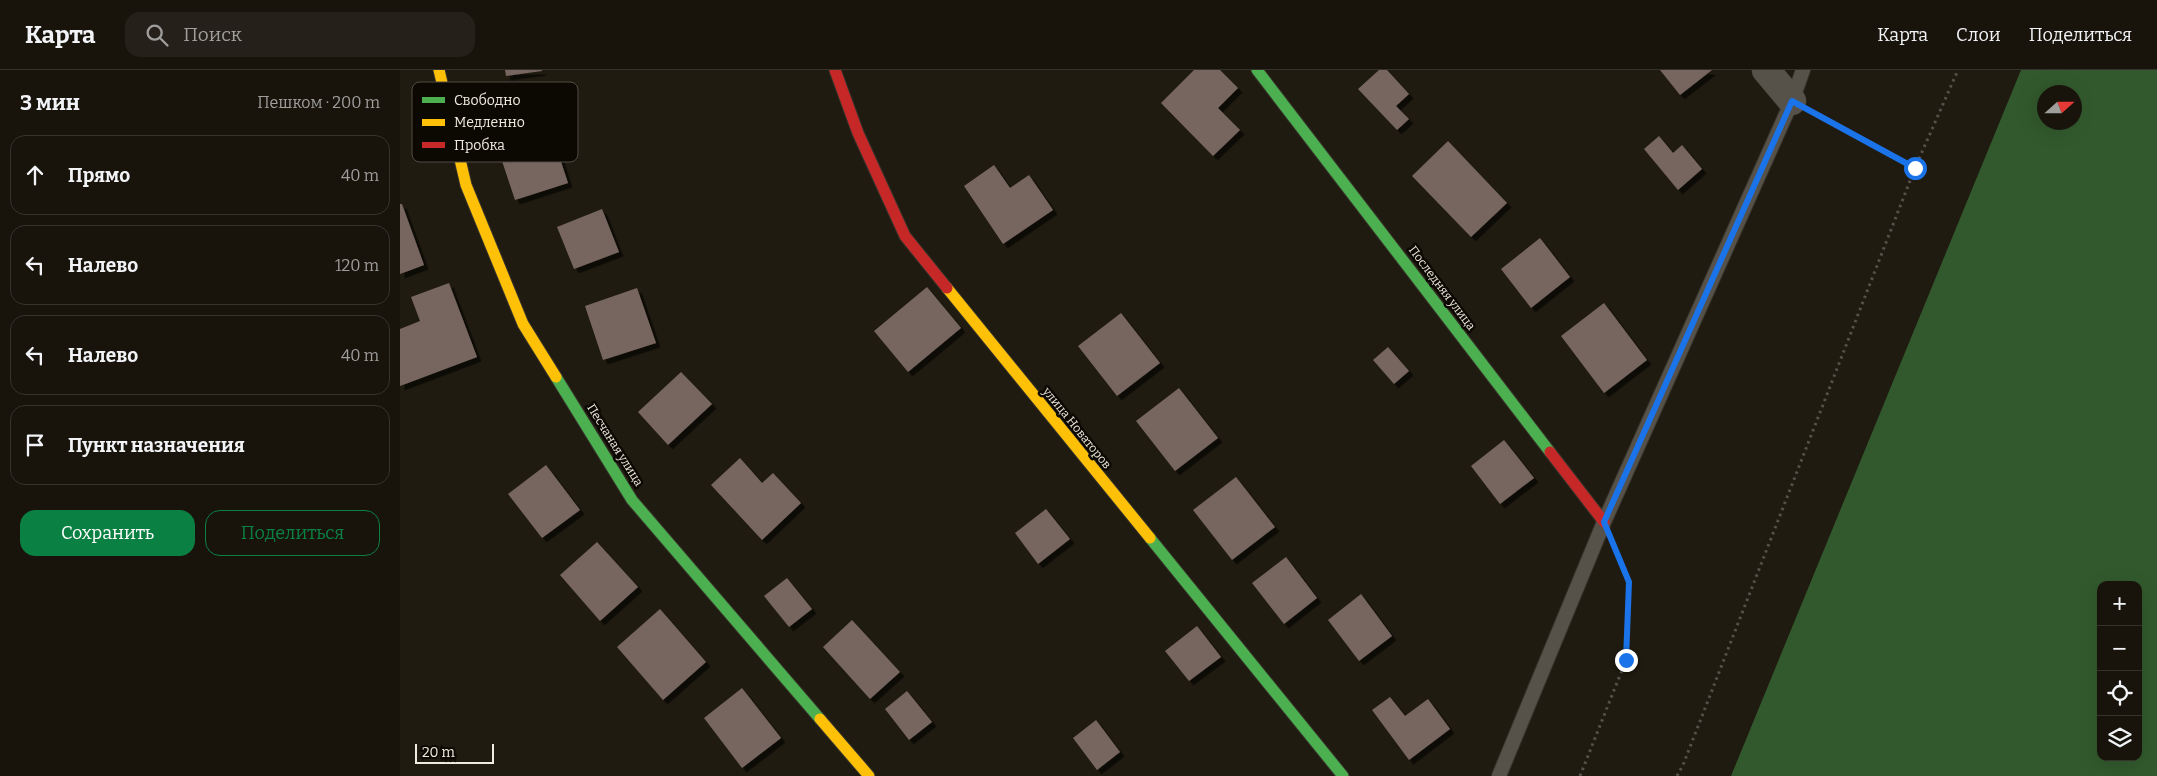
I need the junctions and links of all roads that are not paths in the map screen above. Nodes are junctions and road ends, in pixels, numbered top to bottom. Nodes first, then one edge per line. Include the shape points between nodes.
1 (835, 70) edge
2 (1257, 70) edge
3 (1766, 70) edge
4 (1803, 70) edge
5 (1792, 101) junction
6 (461, 162) edge
7 (1604, 522) junction
8 (869, 776) edge
9 (1343, 776) edge
10 (1499, 776) edge

1 - 9 street, улица Новаторов via 858,133 905,236
2 - 7 street, Последняя улица
3 - 5 street
4 - 5 lane
5 - 7 lane
6 - 8 street, Песчаная улица via 466,185 528,332 632,500
7 - 10 lane

